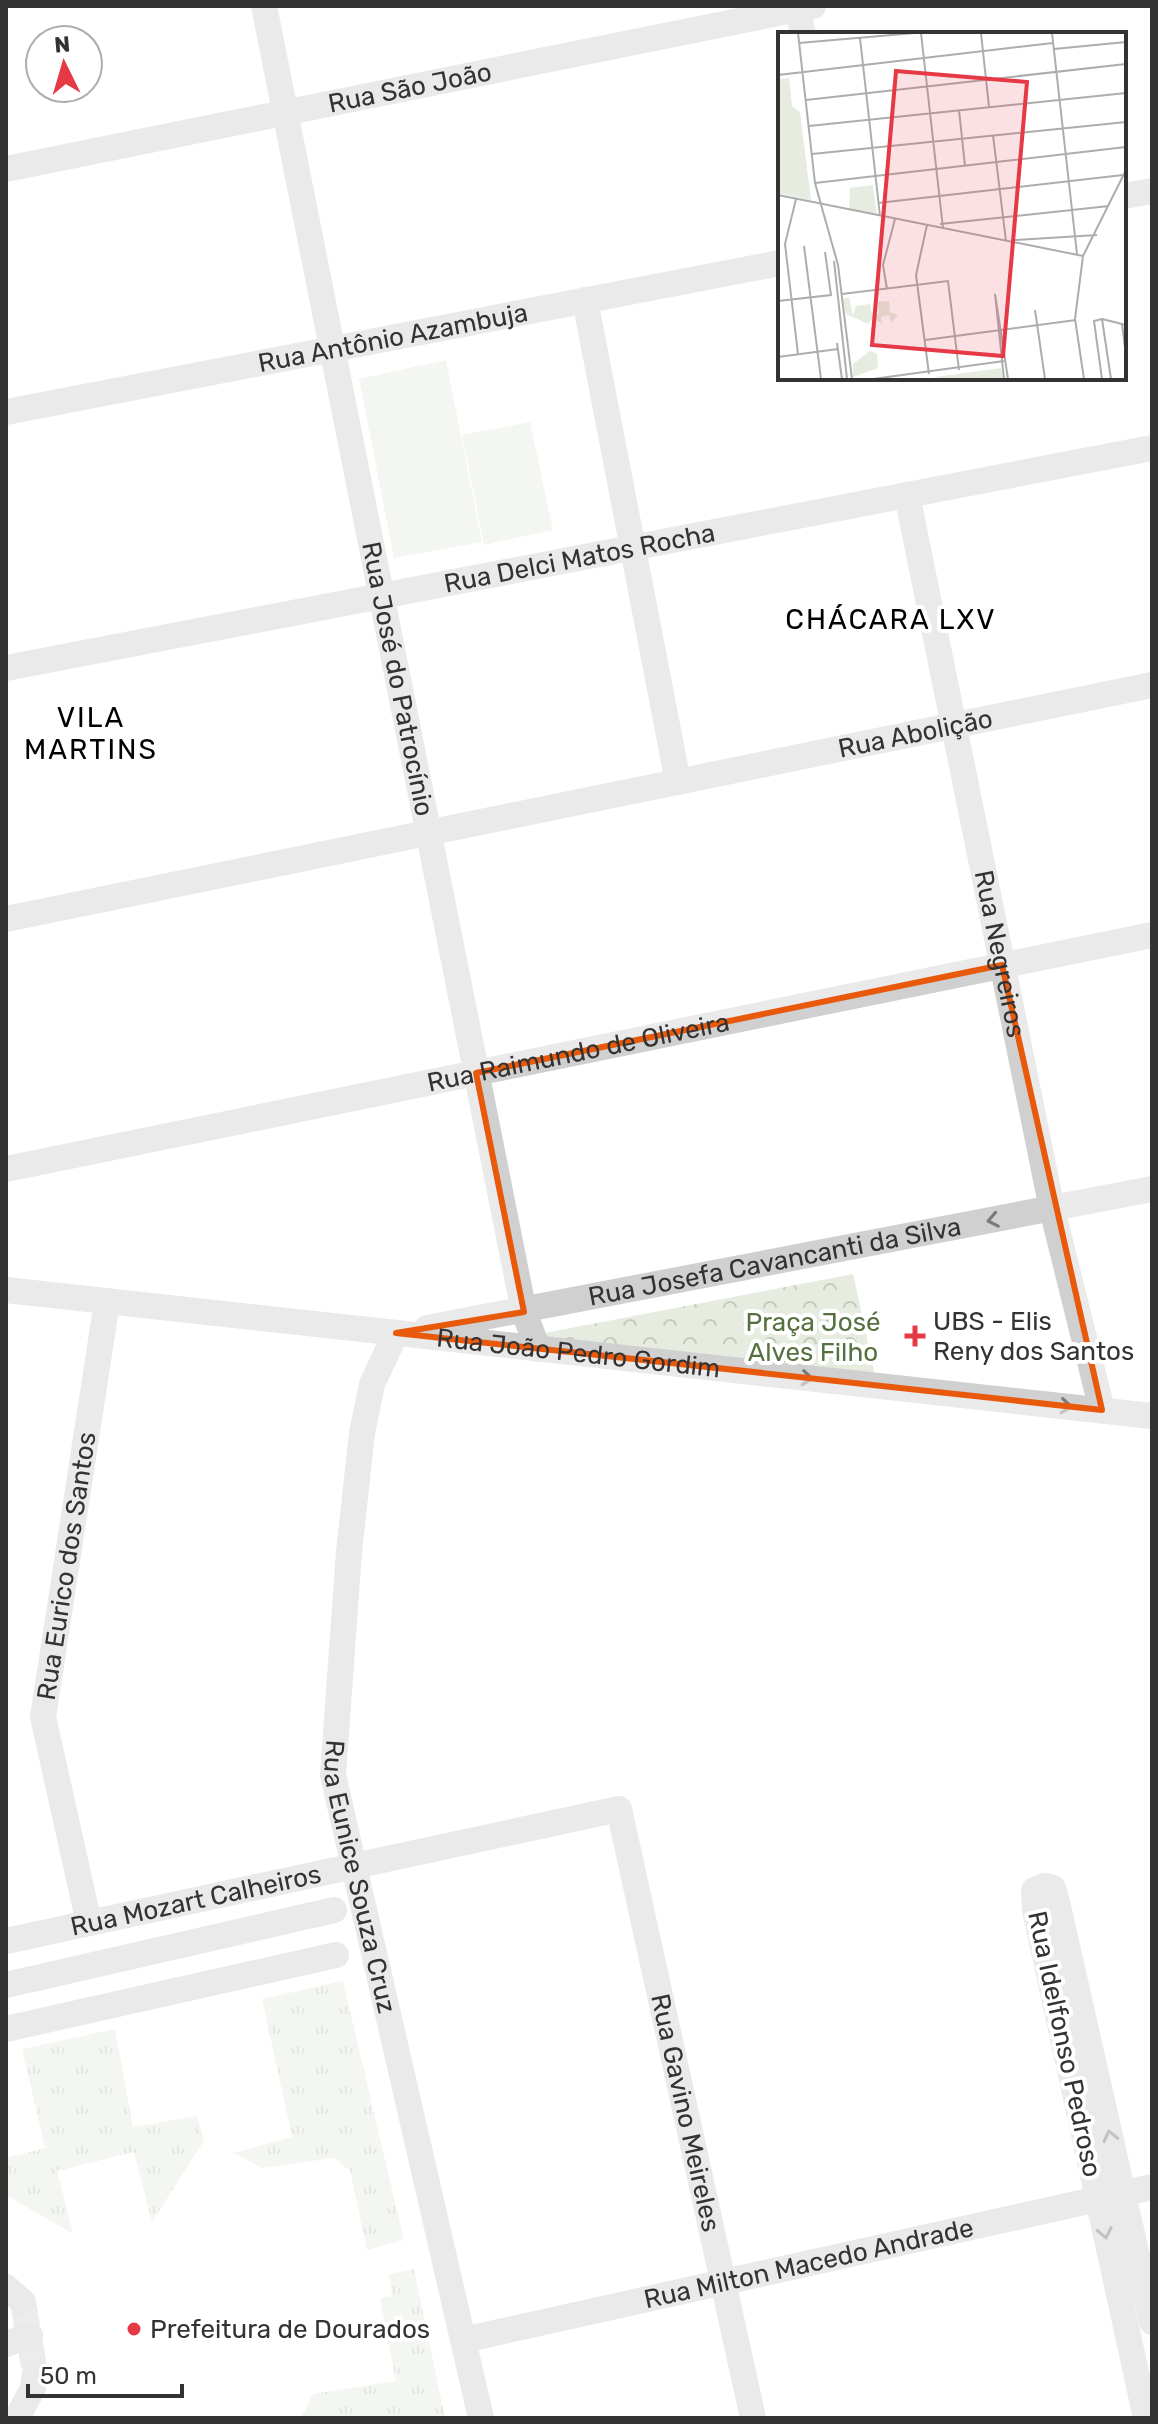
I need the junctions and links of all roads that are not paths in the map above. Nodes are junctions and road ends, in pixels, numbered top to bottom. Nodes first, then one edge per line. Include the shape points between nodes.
1 (264, 6) edge
2 (803, 14) edge
3 (285, 113) junction
4 (6, 169) edge
5 (1152, 191) edge
6 (1126, 196) edge
7 (778, 263) edge
8 (585, 300) junction
9 (332, 349) junction
10 (6, 412) edge
11 (1152, 448) edge
12 (907, 495) junction
13 (633, 548) junction
14 (381, 596) junction
15 (6, 668) edge
16 (1152, 685) edge
17 (954, 725) junction
18 (678, 782) junction
19 (428, 833) junction
20 (6, 919) edge
21 (1152, 935) edge
22 (1002, 965) junction
23 (476, 1073) junction
24 (6, 1169) edge
25 (1152, 1189) edge
26 (1052, 1209) junction
27 (6, 1290) edge
28 (107, 1302) junction
29 (524, 1312) junction
30 (396, 1333) junction
31 (538, 1349) junction
32 (1152, 1403) edge
33 (1102, 1410) junction
34 (1152, 1416) edge
35 (619, 1809) joint
36 (351, 1865) junction
37 (334, 1910) dead end
38 (89, 1923) junction
39 (6, 1941) edge
40 (336, 1955) dead end
41 (6, 1985) edge
42 (6, 2029) edge
43 (1152, 2187) edge
44 (1110, 2196) junction
45 (723, 2282) junction
46 (1152, 2322) edge
47 (463, 2340) junction
48 (35, 2373) tunnel mouth
49 (17, 2418) edge
50 (481, 2418) edge
51 (753, 2418) edge
52 (1146, 2418) edge

1 - 3 street, Rua José do Patrocínio
2 - 3 street, Rua São João
3 - 4 street, Rua São João
3 - 9 street, Rua José do Patrocínio
5 - 6 street
7 - 8 street, Rua Antônio Azambuja
8 - 9 street, Rua Antônio Azambuja
8 - 13 street
9 - 10 street, Rua Antônio Azambuja
9 - 14 street, Rua José do Patrocínio
11 - 12 street, Rua Delci Matos Rocha
12 - 13 street, Rua Delci Matos Rocha
12 - 17 street, Rua Negreiros
13 - 14 street, Rua Delci Matos Rocha
13 - 18 street
14 - 15 street, Rua Delci Matos Rocha
14 - 19 street, Rua José do Patrocínio
16 - 17 street, Rua Abolição
17 - 18 street, Rua Abolição
17 - 22 street, Rua Negreiros
18 - 19 street, Rua Abolição
19 - 20 street, Rua Abolição
19 - 23 street, Rua José do Patrocínio
21 - 22 street, Rua Raimundo de Oliveira
22 - 23 street, Rua Raimundo de Oliveira
22 - 26 street, Rua Negreiros
23 - 24 street, Rua Raimundo de Oliveira
23 - 29 street, Rua José do Patrocínio
25 - 26 street, Rua Josefa Cavancanti da Silva
26 -> 29 street, Rua Josefa Cavancanti da Silva
26 - 33 street, Rua Negreiros
27 - 28 street, Rua João Pedro Gordim
28 - 30 street, Rua João Pedro Gordim
28 - 38 street, Rua Eurico dos Santos via 43,1717
29 - 30 street, Rua Josefa Cavancanti da Silva
29 - 31 street, Rua José do Patrocínio
30 - 31 street, Rua João Pedro Gordim
30 - 36 street, Rua Eunice Souza Cruz via 372,1384 362,1433 334,1718 333,1775
31 -> 33 street, Rua João Pedro Gordim
32 - 33 street
33 - 34 street, Rua João Pedro Gordim
35 - 36 street, Rua Mozart Calheiros
35 - 45 street, Rua Gavino Meireles
36 - 38 street, Rua Mozart Calheiros
36 - 47 street, Rua Eunice Souza Cruz
37 - 41 street
38 - 39 street, Rua Mozart Calheiros
40 - 42 street
43 - 44 street, Rua Milton Macedo Andrade
44 -> 44 street, Rua Idelfonso Pedroso via 1058,1906 1053,1888 1044,1886 1034,1890 1033,1903
44 - 45 street, Rua Milton Macedo Andrade
44 - 46 street, Rua Idelfonso Pedroso
44 -> 52 street, Rua Idelfonso Pedroso
45 - 47 street, Rua Milton Macedo Andrade
45 - 51 street, Rua Gavino Meireles
47 - 50 street, Rua Eunice Souza Cruz
48 - 49 street

